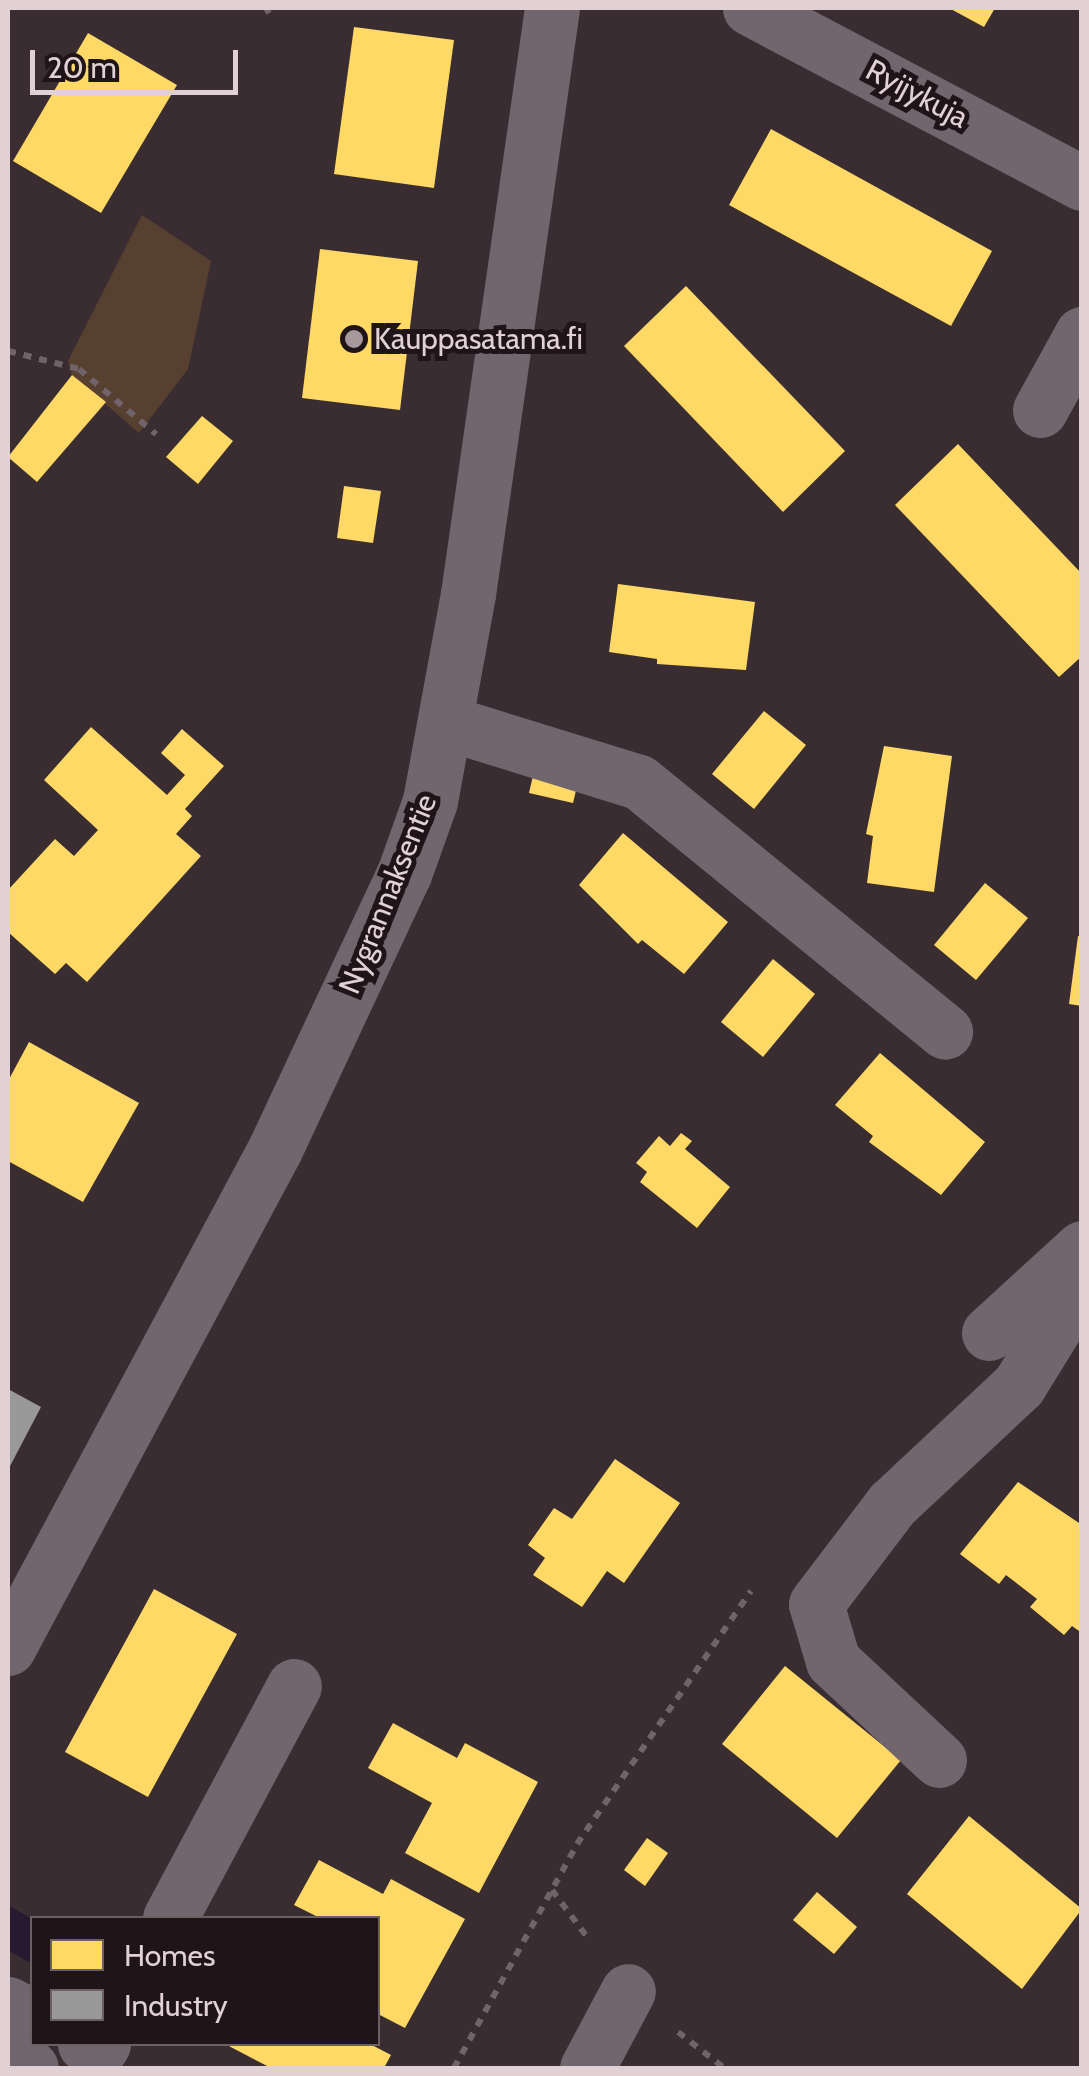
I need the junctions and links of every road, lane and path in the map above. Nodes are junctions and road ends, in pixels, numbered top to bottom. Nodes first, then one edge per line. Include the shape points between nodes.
1 (552, 8) edge
2 (750, 8) edge
3 (1082, 184) edge
4 (1082, 334) edge
5 (8, 351) edge
6 (1040, 410) dead end
7 (156, 434) dead end
8 (448, 723) junction
9 (945, 1032) dead end
10 (1082, 1248) edge
11 (1082, 1283) edge
12 (989, 1333) dead end
13 (755, 1586) dead end
14 (8, 1648) edge
15 (294, 1686) dead end
16 (939, 1760) dead end
17 (171, 1916) edge
18 (628, 1992) dead end
19 (8, 2055) edge
20 (31, 2068) edge
21 (454, 2068) edge
22 (587, 2068) edge

1 - 8 street, Nygrannaksentie
2 - 3 street, Ryijykuja
4 - 6 street
5 - 7 path via 80,369
8 - 9 street via 639,782
8 - 14 street, Nygrannaksentie via 404,874 275,1149
10 - 12 street
11 - 16 street via 1020,1385 892,1504 816,1604 834,1660
13 - 21 path via 577,1844
15 - 17 street
18 - 22 street
19 - 20 street

